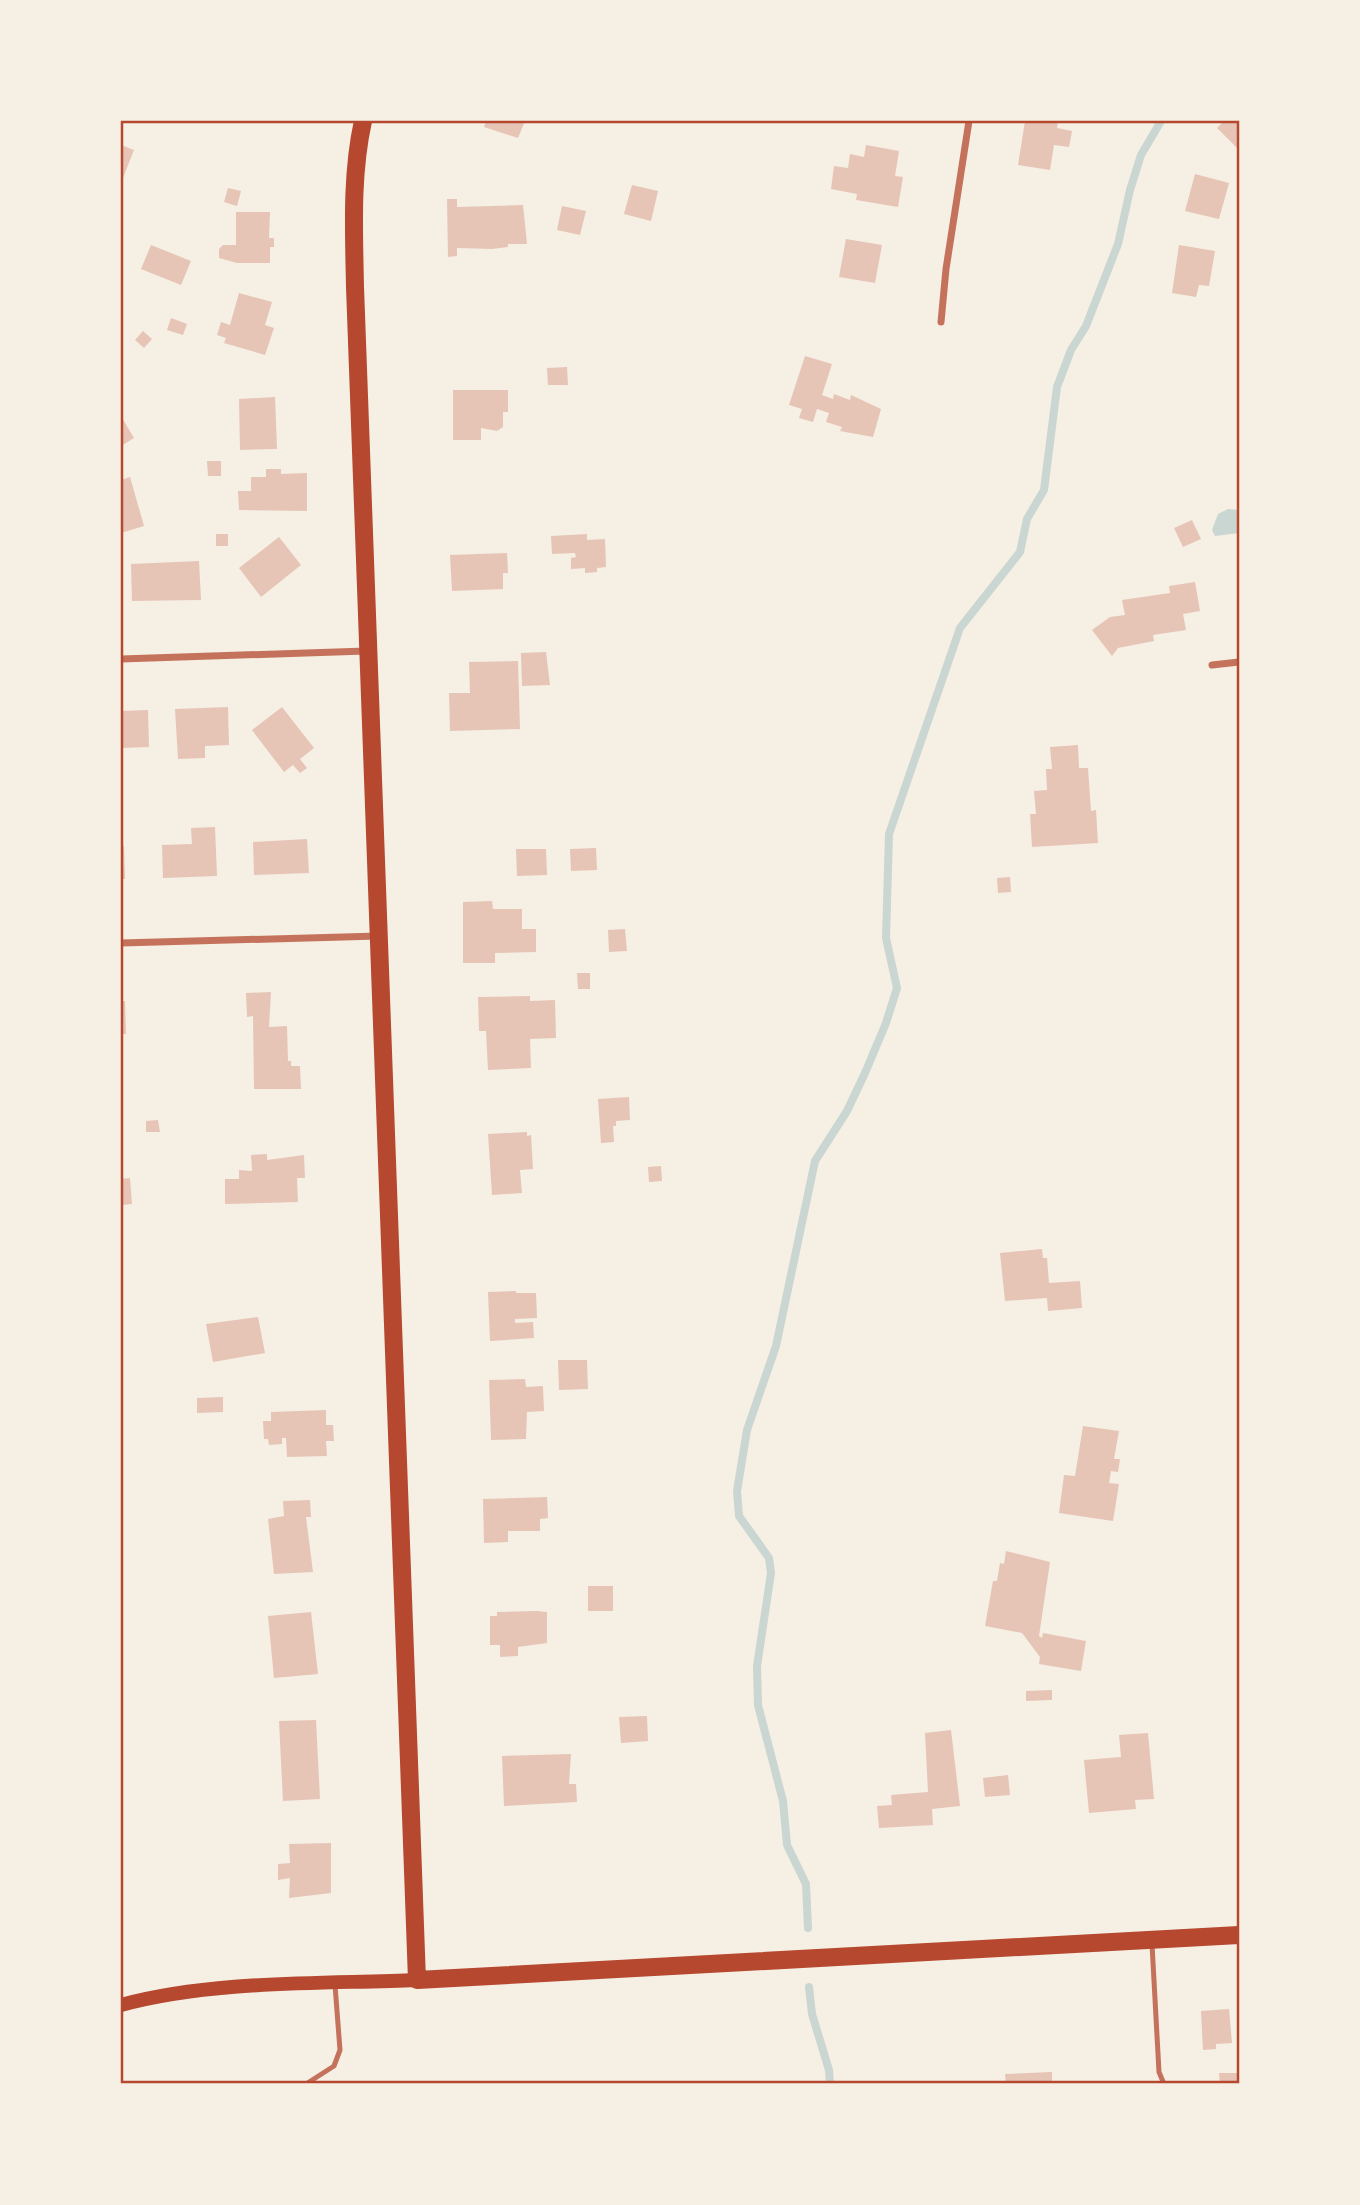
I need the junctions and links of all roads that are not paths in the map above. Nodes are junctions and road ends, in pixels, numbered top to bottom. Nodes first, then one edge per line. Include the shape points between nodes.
1 (363, 121) edge
2 (969, 121) edge
3 (941, 322) dead end
4 (370, 651) junction
5 (121, 659) edge
6 (1239, 662) edge
7 (1212, 665) dead end
8 (379, 936) junction
9 (121, 943) edge
10 (1239, 1935) edge
11 (1152, 1941) junction
12 (417, 1980) junction
13 (335, 1984) junction
14 (121, 2006) edge
15 (306, 2084) edge
16 (1164, 2084) edge

1 - 4 main road via 354,229
2 - 3 street
4 - 5 street
4 - 8 main road
6 - 7 street
8 - 9 street
8 - 12 main road
10 - 11 main road
11 - 12 main road
11 - 16 lane via 1159,2072
12 - 13 main road
13 - 14 main road via 186,1994
13 - 15 lane via 340,2050 334,2066

